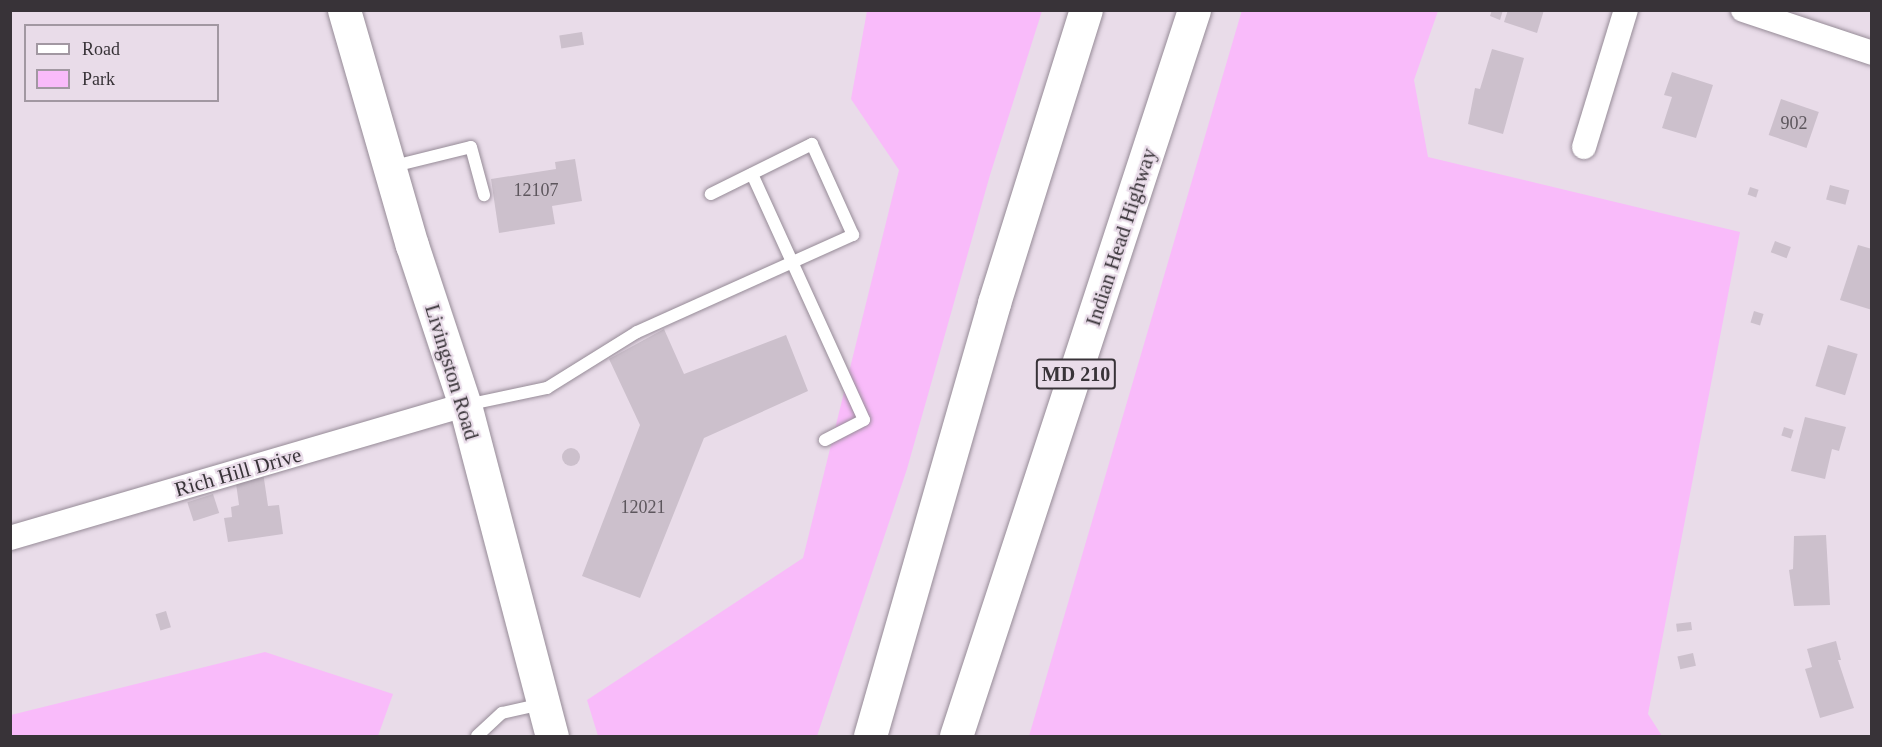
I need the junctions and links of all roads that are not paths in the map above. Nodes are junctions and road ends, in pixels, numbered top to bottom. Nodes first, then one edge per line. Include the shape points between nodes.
1 (344, 10) edge
2 (1086, 10) edge
3 (1194, 10) edge
4 (1626, 10) edge
5 (1743, 10) edge
6 (1872, 54) edge
7 (1584, 147) dead end
8 (389, 168) junction
9 (752, 174) junction
10 (711, 194) dead end
11 (484, 195) dead end
12 (791, 263) junction
13 (465, 405) junction
14 (825, 440) dead end
15 (10, 538) edge
16 (543, 704) junction
17 (477, 736) edge
18 (552, 736) edge
19 (870, 736) edge
20 (956, 736) edge

1 - 8 main road, Livingston Road
2 - 19 main road via 994,303
3 - 20 main road, Indian Head Highway / MD 210
4 - 7 street
5 - 6 street
8 - 11 lane via 471,147
8 - 13 main road, Livingston Road
9 - 10 lane
9 - 12 lane
9 - 12 lane via 812,144 853,235
12 - 13 lane via 637,332 547,388
12 - 14 lane via 864,420
13 - 15 street, Rich Hill Drive
13 - 16 main road, Livingston Road
16 - 17 lane via 502,713
16 - 18 main road, Livingston Road

